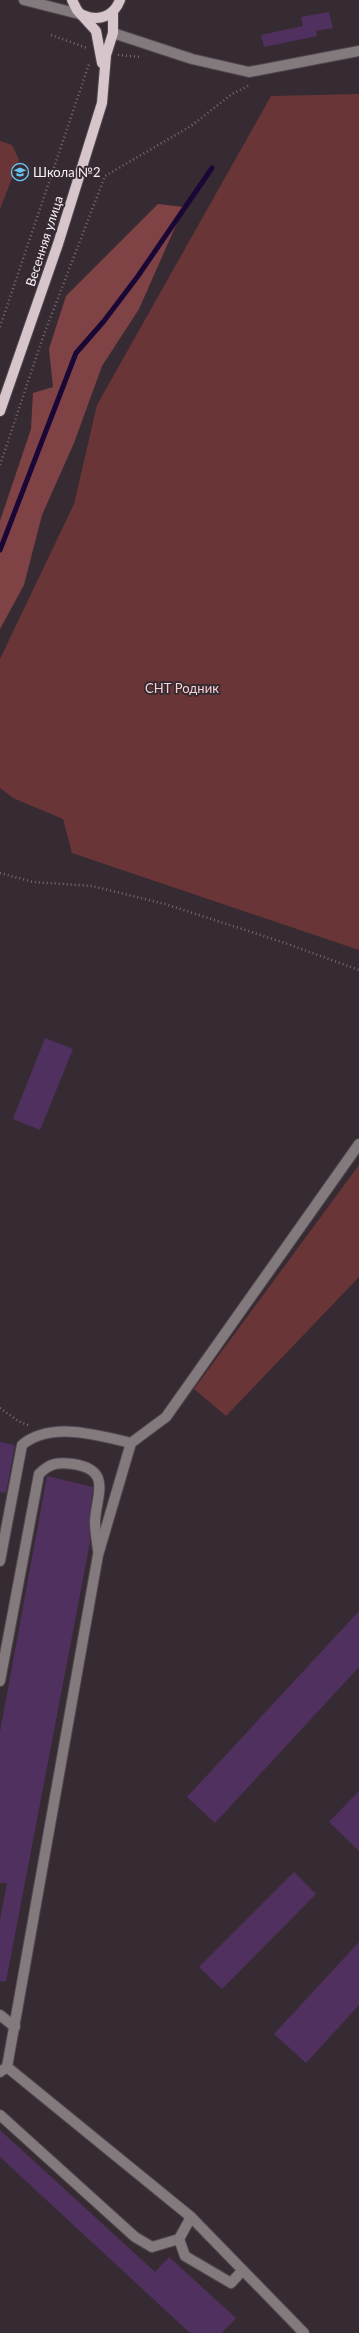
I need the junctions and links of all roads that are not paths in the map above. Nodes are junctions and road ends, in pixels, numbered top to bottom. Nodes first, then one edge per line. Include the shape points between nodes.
1 (24, 0) edge
2 (72, 0) edge
3 (120, 0) edge
4 (113, 13) junction
5 (84, 15) junction
6 (113, 33) junction
7 (359, 51) edge
8 (105, 78) junction
9 (0, 411) edge
10 (359, 1144) edge
11 (131, 1443) junction
12 (98, 1555) junction
13 (0, 1561) edge
14 (0, 1681) edge
15 (0, 2015) edge
16 (14, 2027) junction
17 (4, 2070) edge
18 (0, 2114) edge
19 (191, 2217) junction
20 (179, 2239) junction
21 (242, 2271) junction
22 (304, 2333) edge

1 - 5 street
2 - 5 main road via 77,10
3 - 4 main road
4 - 5 main road via 98,18
4 - 6 main road
5 - 8 main road via 96,31
6 - 7 street via 233,70 249,72 265,71
6 - 8 main road via 106,55
8 - 9 main road, Весенняя улица via 102,103 58,244
10 - 11 street via 166,1417
11 - 12 street
11 - 13 street via 104,1437 48,1433 33,1436 22,1446
12 - 14 street via 95,1522 101,1486 97,1476 85,1466 61,1462 48,1465 39,1474
12 - 16 street
15 - 16 street
16 - 17 street
17 - 19 street
18 - 20 street via 135,2237 152,2247
19 - 20 street
19 - 21 street
20 - 21 street via 185,2256 231,2283
21 - 22 street

